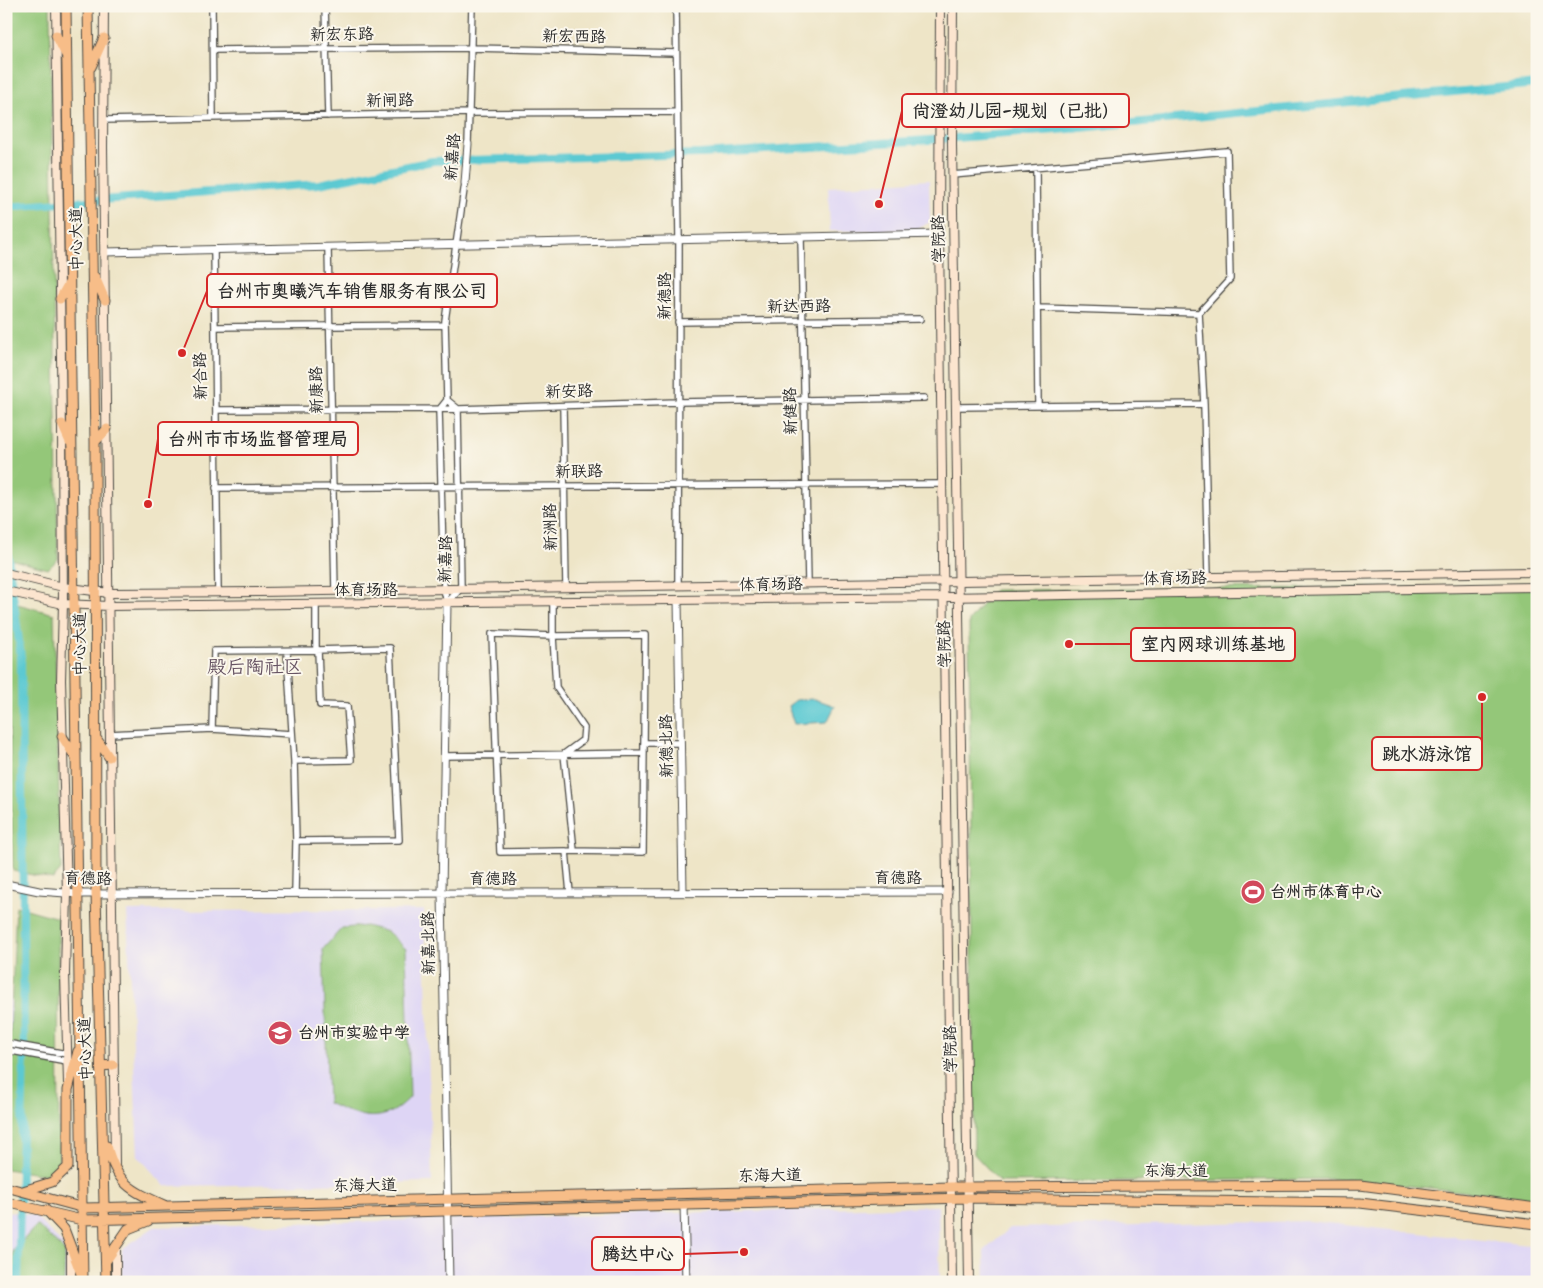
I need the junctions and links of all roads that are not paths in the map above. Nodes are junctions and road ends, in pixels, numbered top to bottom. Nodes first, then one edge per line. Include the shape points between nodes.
1 (56, 6) edge
2 (66, 6) edge
3 (88, 6) edge
4 (104, 6) edge
5 (212, 6) edge
6 (325, 6) edge
7 (472, 6) edge
8 (676, 6) edge
9 (940, 6) edge
10 (953, 6) edge
11 (56, 35) junction
12 (104, 38) junction
13 (472, 48) junction
14 (326, 49) junction
15 (213, 50) junction
16 (676, 53) junction
17 (67, 58) junction
18 (89, 70) junction
19 (677, 112) junction
20 (471, 113) junction
21 (328, 116) junction
22 (213, 118) junction
23 (103, 120) junction
24 (468, 144) joint
25 (1036, 168) junction
26 (952, 176) junction
27 (64, 182) junction
28 (465, 183) joint
29 (64, 210) junction
30 (939, 234) junction
31 (801, 238) junction
32 (679, 241) junction
33 (456, 245) junction
34 (328, 248) junction
35 (214, 250) junction
36 (104, 252) junction
37 (93, 273) junction
38 (70, 283) junction
39 (60, 299) junction
40 (105, 300) junction
41 (1038, 308) junction
42 (1199, 313) junction
43 (920, 319) dead end
44 (803, 320) junction
45 (678, 322) junction
46 (445, 325) junction
47 (329, 326) junction
48 (214, 328) junction
49 (924, 398) dead end
50 (447, 400) junction
51 (804, 400) junction
52 (678, 402) junction
53 (1204, 404) junction
54 (563, 406) junction
55 (1038, 406) junction
56 (955, 407) junction
57 (216, 410) junction
58 (331, 410) junction
59 (439, 410) junction
60 (458, 410) junction
61 (62, 424) junction
62 (107, 429) junction
63 (95, 442) junction
64 (72, 445) junction
65 (806, 484) junction
66 (942, 484) junction
67 (678, 485) junction
68 (564, 486) junction
69 (441, 487) junction
70 (460, 487) junction
71 (216, 488) junction
72 (333, 488) junction
73 (1537, 572) edge
74 (6, 573) edge
75 (1208, 577) junction
76 (943, 581) junction
77 (958, 581) junction
78 (808, 583) junction
79 (678, 586) junction
80 (63, 587) junction
81 (566, 587) junction
82 (1537, 587) edge
83 (461, 588) junction
84 (74, 589) junction
85 (444, 589) junction
86 (6, 591) edge
87 (95, 591) junction
88 (335, 591) junction
89 (218, 592) junction
90 (109, 593) junction
91 (958, 596) junction
92 (944, 597) junction
93 (678, 600) junction
94 (553, 602) junction
95 (447, 603) junction
96 (63, 604) junction
97 (316, 604) junction
98 (74, 605) junction
99 (95, 606) junction
100 (109, 606) junction
101 (553, 636) junction
102 (317, 650) junction
103 (287, 652) junction
104 (212, 729) junction
105 (109, 734) junction
106 (292, 734) junction
107 (62, 736) junction
108 (96, 738) junction
109 (644, 743) junction
110 (680, 743) junction
111 (644, 753) junction
112 (496, 754) junction
113 (564, 754) junction
114 (444, 756) junction
115 (109, 757) junction
116 (76, 758) junction
117 (294, 761) junction
118 (296, 841) junction
119 (566, 851) junction
120 (574, 851) junction
121 (7, 884) edge
122 (683, 892) junction
123 (948, 892) junction
124 (67, 893) junction
125 (96, 893) junction
126 (111, 893) junction
127 (295, 893) junction
128 (442, 893) junction
129 (570, 893) junction
130 (78, 894) junction
131 (8, 1043) edge
132 (80, 1044) junction
133 (8, 1051) edge
134 (67, 1057) junction
135 (113, 1065) junction
136 (101, 1066) junction
137 (68, 1090) junction
138 (103, 1131) junction
139 (115, 1169) junction
140 (967, 1186) junction
141 (7, 1187) edge
142 (952, 1187) junction
143 (22, 1191) junction
144 (951, 1198) junction
145 (968, 1198) junction
146 (449, 1199) junction
147 (6, 1202) edge
148 (684, 1205) junction
149 (167, 1206) junction
150 (82, 1208) junction
151 (106, 1208) junction
152 (1537, 1208) edge
153 (46, 1210) junction
154 (449, 1211) junction
155 (162, 1218) junction
156 (82, 1220) junction
157 (106, 1220) junction
158 (1537, 1224) edge
159 (116, 1247) junction
160 (71, 1250) junction
161 (106, 1261) junction
162 (83, 1281) edge
163 (71, 1282) edge
164 (106, 1282) edge
165 (116, 1282) edge
166 (449, 1282) edge
167 (686, 1282) edge
168 (952, 1282) edge
169 (969, 1282) edge

1 - 11 main road
2 - 17 main road, 中心大道
3 - 18 main road, 中心大道
4 - 12 main road
5 - 15 street
6 - 14 street
7 - 13 street, 新嘉路
8 - 16 street, 新德路
9 - 30 main road, 学院路
10 - 26 main road, 学院路
11 - 17 main road
11 - 27 main road
12 - 18 main road
12 - 23 main road
13 - 14 street, 新宏东路
13 - 16 street, 新宏西路
13 - 20 street, 新嘉路
14 - 15 street, 新宏东路
14 - 21 street
15 - 22 street
16 - 19 street, 新德路
17 - 27 main road, 中心大道
18 - 37 main road, 中心大道
19 - 20 street, 新闸路
19 - 32 street, 新德路
20 - 21 street, 新闸路
20 - 24 street, 新嘉路
21 - 22 street, 新闸路
22 - 23 street, 新闸路
23 - 36 main road
24 - 28 street, 新嘉路
25 - 26 street
25 - 41 street
25 - 42 street via 1227,151 1230,279
26 - 56 main road, 学院路
27 - 29 main road, 中心大道
28 - 33 street, 新嘉路
29 - 38 main road, 中心大道
29 - 39 main road
30 - 31 street
30 - 66 main road, 学院路
31 - 32 street
31 - 44 street, 新健路
32 - 33 street
32 - 45 street, 新德路
33 - 34 street
33 - 46 street, 新嘉路
34 - 35 street
34 - 47 street, 新康路
35 - 36 street
35 - 48 street, 新合路
36 - 40 main road
37 - 40 main road
37 - 63 main road, 中心大道
38 - 39 main road
38 - 64 main road, 中心大道
39 - 61 main road
40 - 62 main road
41 - 42 street
41 - 55 street
42 - 53 street
43 - 44 street, 新达西路
44 - 45 street, 新达西路
44 - 51 street, 新健路
45 - 52 street, 新德路
46 - 47 street
46 - 50 street, 新嘉路
47 - 48 street
47 - 58 street, 新康路
48 - 57 street, 新合路
49 - 51 street, 新安路
50 - 59 street
50 - 60 street
51 - 52 street, 新安路
51 - 65 street, 新健路
52 - 54 street, 新安路
52 - 67 street, 新德路
53 - 55 street
53 - 75 street
54 - 60 street, 新安路
54 - 68 street, 新洲路
55 - 56 street
56 - 77 main road, 学院路
57 - 58 street, 新安路
57 - 71 street, 新合路
58 - 59 street, 新安路
58 - 72 street, 新康路
59 - 60 street, 新安路
59 - 69 street, 新嘉路
60 - 70 street, 新嘉路
61 - 64 main road
61 - 80 main road
62 - 63 main road
62 - 90 main road
63 - 87 main road, 中心大道
64 - 84 main road, 中心大道
65 - 66 street, 新联路
65 - 67 street, 新联路
65 - 78 street, 新健路
66 - 76 main road, 学院路
67 - 68 street, 新联路
67 - 79 street, 新德路
68 - 70 street, 新联路
68 - 81 street, 新洲路
69 - 70 street, 新联路
69 - 72 street, 新联路
69 - 85 street, 新嘉路
70 - 83 street, 新嘉路
71 - 72 street, 新联路
71 - 89 street, 新合路
72 - 88 street, 新康路
73 - 75 main road
74 - 80 main road
75 - 77 main road
76 - 77 main road
76 - 78 main road
76 - 92 main road, 学院路
77 - 91 main road, 学院路
78 - 79 main road
79 - 81 main road
80 - 84 main road
80 - 96 main road
81 - 83 main road
82 - 91 main road, 体育场路
83 - 85 main road
83 - 95 street, 新嘉路
84 - 87 main road
84 - 98 main road, 中心大道
85 - 88 main road
85 - 95 street, 新嘉路
86 - 96 main road, 体育场路
87 - 90 main road
87 - 99 main road, 中心大道
88 - 89 main road
89 - 90 main road
90 - 100 main road
91 - 92 main road, 体育场路
91 - 140 main road, 学院路
92 - 93 main road, 体育场路
92 - 123 main road, 学院路
93 - 94 main road, 体育场路
93 - 110 street, 新德北路
94 - 95 main road, 体育场路
94 - 101 street
95 - 97 main road, 体育场路
95 - 114 street, 新嘉北路
96 - 98 main road, 体育场路
96 - 107 main road
97 - 100 main road, 体育场路
97 - 102 street
98 - 99 main road, 体育场路
98 - 116 main road, 中心大道
99 - 100 main road, 体育场路
99 - 108 main road, 中心大道
100 - 105 main road
101 - 109 street via 645,635
101 - 112 street via 492,634
101 - 113 street via 556,687 584,728 583,740
102 - 103 street
102 - 117 street via 320,705 347,706 351,760
102 - 118 street via 390,648 399,840
103 - 104 street via 214,651
103 - 106 street
104 - 105 street
104 - 106 street
105 - 115 main road
106 - 117 street
107 - 116 main road
107 - 124 main road
108 - 115 main road
108 - 125 main road, 中心大道
109 - 110 street
109 - 111 street
110 - 122 street, 新德北路
111 - 113 street
111 - 120 street via 643,852
112 - 113 street
112 - 114 street
112 - 119 street via 500,852
113 - 120 street
114 - 128 street, 新嘉北路
115 - 126 main road
116 - 130 main road, 中心大道
117 - 118 street
118 - 127 street
119 - 120 street
119 - 129 street
121 - 124 street, 育德路
122 - 123 street, 育德路
122 - 129 street, 育德路
123 - 142 main road, 学院路
124 - 130 street, 育德路
124 - 134 main road
125 - 126 street, 育德路
125 - 130 street, 育德路
125 - 136 main road, 中心大道
126 - 127 street, 育德路
126 - 135 main road
127 - 128 street, 育德路
128 - 129 street, 育德路
128 - 146 street, 新嘉北路
130 - 132 main road, 中心大道
131 - 134 street
132 - 137 main road
132 - 150 main road, 中心大道
133 - 134 street
134 - 137 main road
135 - 136 main road
135 - 139 main road
136 - 138 main road, 中心大道
137 - 143 main road via 68,1167 52,1182
138 - 139 main road
138 - 151 main road, 中心大道
139 - 149 main road via 122,1182
140 - 142 main road, 东海大道
140 - 145 main road, 学院路
140 - 152 main road, 东海大道 via 1360,1185
141 - 143 main road, 东海大道
142 - 144 main road, 学院路
142 - 146 main road, 东海大道
143 - 150 main road, 东海大道
144 - 145 main road, 东海大道
144 - 148 main road, 东海大道
144 - 168 main road, 学院路
145 - 158 main road, 东海大道 via 1360,1203
145 - 169 main road, 学院路
146 - 149 main road, 东海大道
146 - 154 street, 新嘉北路
147 - 153 main road, 东海大道
148 - 154 main road, 东海大道
148 - 167 street
149 - 151 main road, 东海大道
150 - 151 main road, 东海大道
150 - 156 main road, 中心大道
151 - 157 main road, 中心大道
153 - 156 main road, 东海大道
153 - 160 main road via 64,1230
154 - 155 main road, 东海大道
154 - 166 street, 新嘉北路
155 - 157 main road, 东海大道
155 - 159 main road via 128,1229
156 - 157 main road, 东海大道
156 - 162 main road, 中心大道
157 - 161 main road, 中心大道
159 - 161 main road
159 - 165 main road
160 - 162 main road
160 - 163 main road
161 - 164 main road, 中心大道

